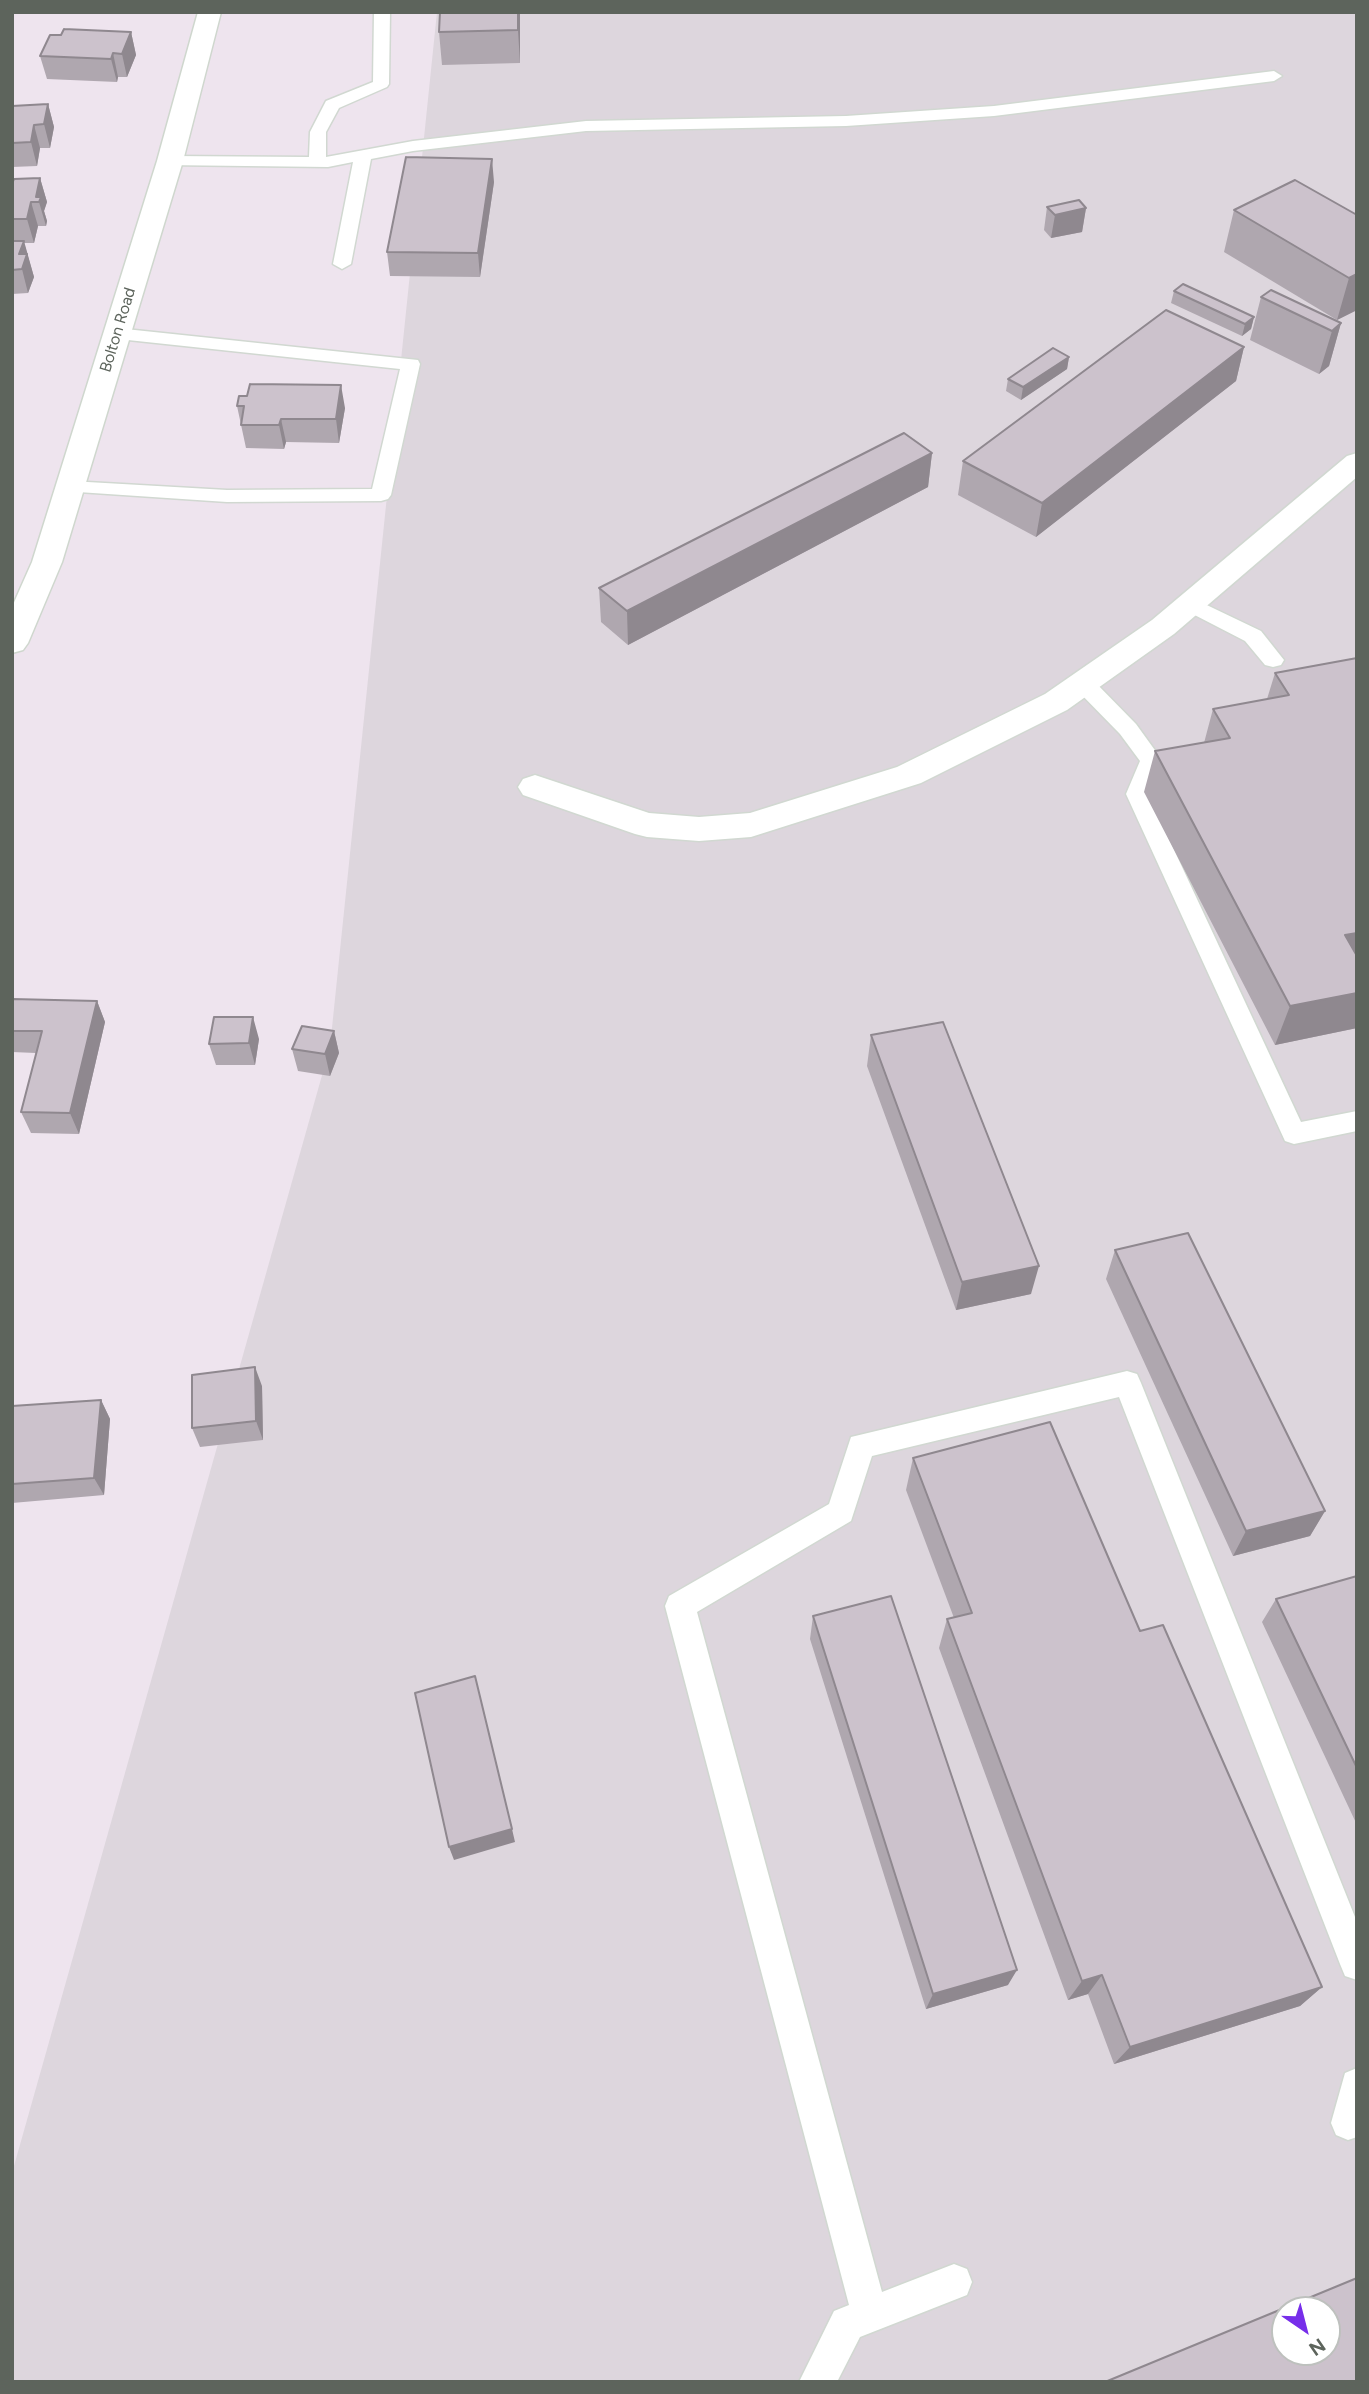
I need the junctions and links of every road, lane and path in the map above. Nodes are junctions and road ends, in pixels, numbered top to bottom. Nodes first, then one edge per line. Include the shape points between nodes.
1 (210, 12) edge
2 (382, 12) edge
3 (1274, 76) dead end
4 (363, 155) junction
5 (170, 162) junction
6 (317, 162) junction
7 (342, 264) dead end
8 (116, 334) junction
9 (1357, 462) edge
10 (70, 487) junction
11 (1190, 604) junction
12 (12, 643) edge
13 (1273, 660) dead end
14 (1083, 683) junction
15 (536, 787) dead end
16 (1357, 1121) edge
17 (1357, 1964) edge
18 (1357, 2085) edge
19 (1348, 2123) dead end
20 (954, 2282) dead end
21 (870, 2316) junction
22 (817, 2382) edge

1 - 5 main road, Bolton Road
2 - 6 lane via 382,84 332,105 318,132
3 - 4 lane via 994,111 846,121 586,126
4 - 6 lane
4 - 7 lane
5 - 6 lane
5 - 8 main road, Bolton Road
8 - 10 main road, Bolton Road
8 - 10 lane via 411,365 381,495 227,496
9 - 11 main road
10 - 12 main road, Bolton Road via 47,562
11 - 13 lane via 1253,636
11 - 14 main road
14 - 15 main road via 1056,702 909,775 751,825 699,829 647,824
14 - 16 lane via 1128,729 1150,760 1137,794 1294,1134
17 - 21 lane via 1127,1383 861,1446 841,1512 680,1606
18 - 19 lane
20 - 21 lane
21 - 22 lane via 847,2325

